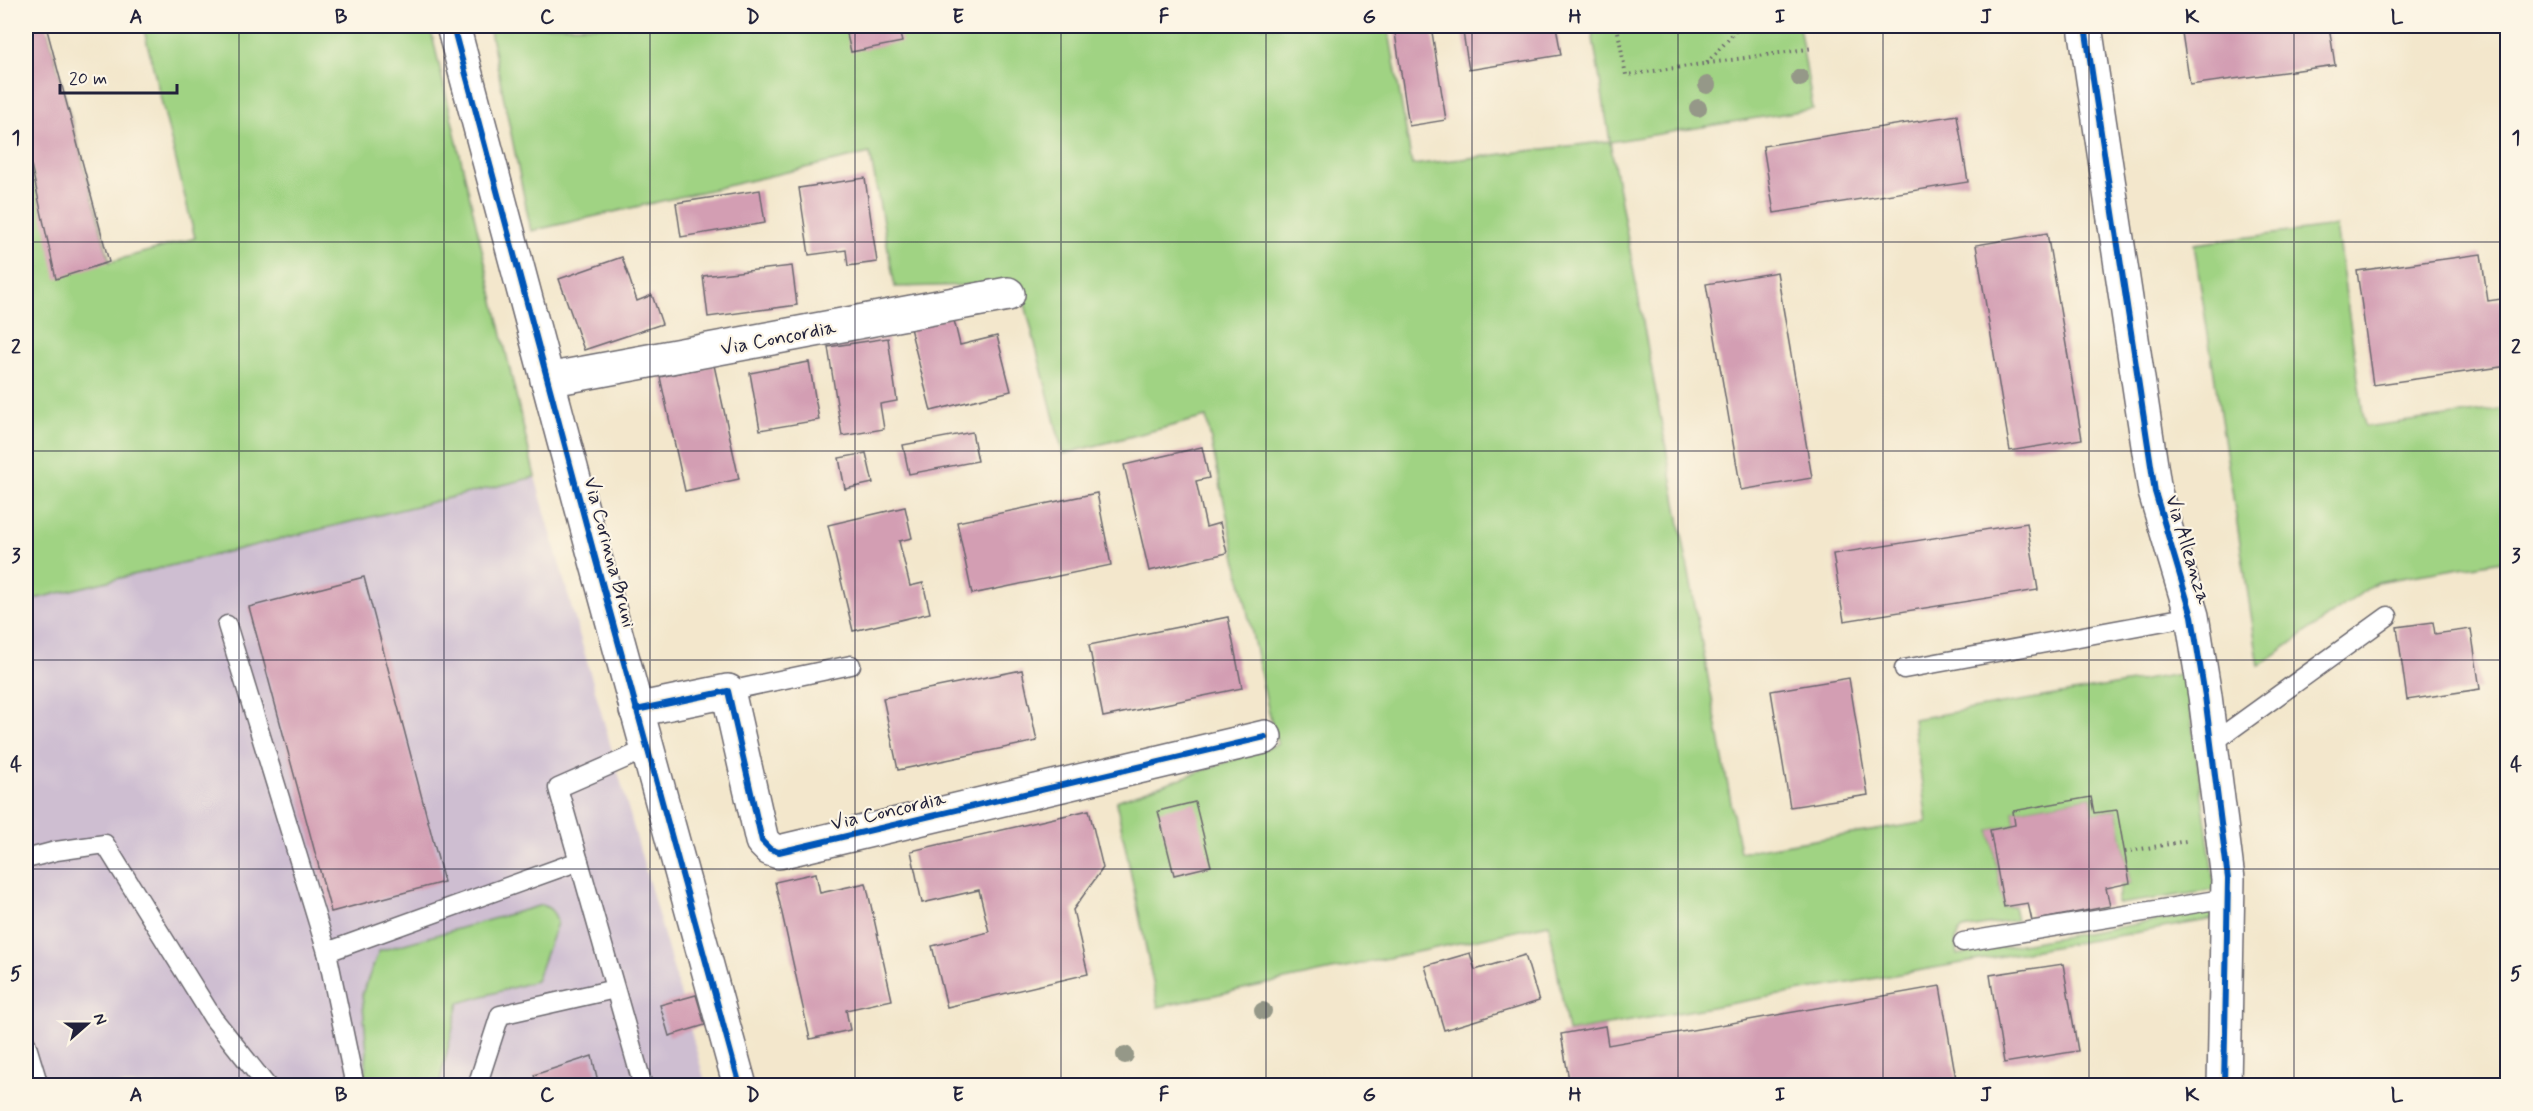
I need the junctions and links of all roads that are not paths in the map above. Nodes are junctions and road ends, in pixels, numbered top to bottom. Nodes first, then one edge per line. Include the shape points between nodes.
1 (453, 26) edge
2 (2085, 26) edge
3 (1008, 294) dead end
4 (547, 380) junction
5 (2192, 616) junction
6 (2388, 616) dead end
7 (227, 625) dead end
8 (851, 665) dead end
9 (1904, 669) dead end
10 (728, 691) junction
11 (636, 710) junction
12 (1265, 737) dead end
13 (2211, 744) junction
14 (647, 749) junction
15 (26, 859) edge
16 (579, 861) junction
17 (2228, 898) junction
18 (1963, 942) dead end
19 (327, 952) junction
20 (615, 989) junction
21 (26, 1043) edge
22 (39, 1086) edge
23 (267, 1086) edge
24 (355, 1086) edge
25 (477, 1086) edge
26 (643, 1086) edge
27 (740, 1086) edge
28 (2224, 1086) edge

1 - 4 street, Via Corinna Bruni
2 - 5 street, Via Alleanza via 2155,492
3 - 4 street, Via Concordia
4 - 11 street, Via Corinna Bruni
5 - 9 lane
5 - 13 street, Via Alleanza
6 - 13 lane
7 - 19 lane
8 - 10 lane
10 - 11 street
10 - 12 street, Via Concordia via 762,841 779,852
11 - 14 street, Via Corinna Bruni
13 - 17 street, Via Alleanza
14 - 16 lane via 558,788
14 - 27 street, Via Corinna Bruni
15 - 23 lane via 105,844 213,1018
16 - 19 lane
16 - 20 lane
17 - 18 lane
17 - 28 street, Via Alleanza
19 - 24 lane
20 - 25 lane via 500,1015
20 - 26 lane
21 - 22 lane

